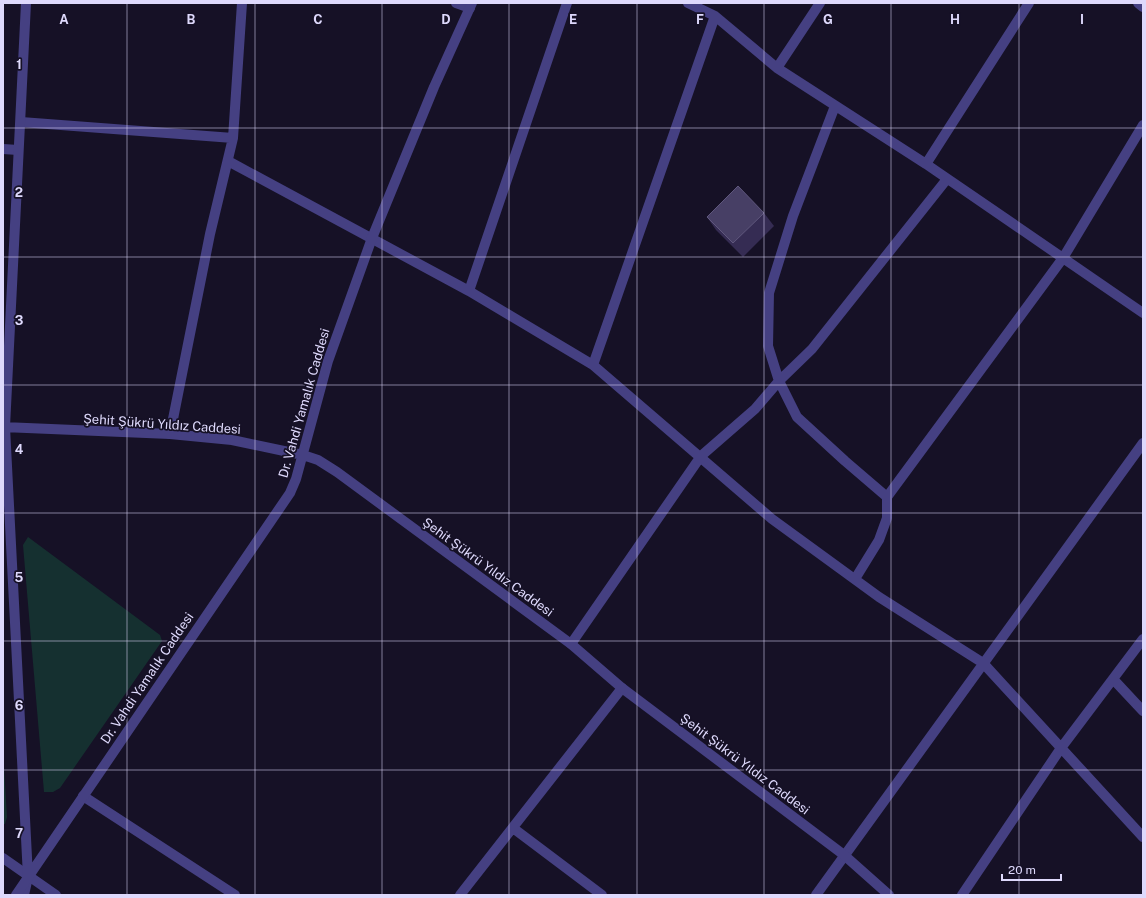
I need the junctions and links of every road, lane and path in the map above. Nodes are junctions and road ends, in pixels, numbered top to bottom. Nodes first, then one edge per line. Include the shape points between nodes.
1 (26, 3) edge
2 (242, 3) edge
3 (456, 3) edge
4 (567, 3) edge
5 (688, 3) edge
6 (820, 3) edge
7 (1029, 3) edge
8 (1138, 3) edge
9 (471, 5) edge
10 (1143, 7) edge
11 (715, 16) junction
12 (777, 68) junction
13 (835, 106) junction
14 (21, 122) junction
15 (1143, 125) edge
16 (233, 138) junction
17 (3, 149) edge
18 (18, 150) junction
19 (228, 161) junction
20 (926, 164) junction
21 (947, 179) junction
22 (372, 238) junction
23 (1063, 258) junction
24 (469, 291) junction
25 (1143, 313) edge
26 (593, 365) junction
27 (779, 381) junction
28 (4, 427) edge
29 (170, 434) junction
30 (1143, 443) edge
31 (303, 455) junction
32 (701, 456) junction
33 (887, 497) junction
34 (855, 579) junction
35 (1143, 639) edge
36 (571, 644) junction
37 (983, 662) junction
38 (1113, 679) junction
39 (622, 688) junction
40 (1143, 711) edge
41 (1061, 748) junction
42 (83, 796) junction
43 (513, 828) junction
44 (1143, 837) edge
45 (844, 856) junction
46 (3, 858) edge
47 (28, 877) junction
48 (16, 895) edge
49 (24, 895) edge
50 (56, 895) edge
51 (235, 895) edge
52 (460, 895) edge
53 (602, 895) edge
54 (816, 895) edge
55 (889, 895) edge
56 (962, 895) edge

1 - 14 street
2 - 16 street
3 - 9 street
4 - 24 street
5 - 11 street
6 - 12 street
7 - 20 street
8 - 10 street
9 - 22 street, Dr. Vahdi Yamalık Caddesi
11 - 12 street
11 - 26 street
12 - 13 street
13 - 20 street
13 - 27 street via 794,216 769,293 768,346
14 - 16 street
14 - 18 street
15 - 23 street
16 - 19 street
17 - 18 street
18 - 28 street
19 - 22 street
19 - 29 street via 210,234
20 - 21 street
21 - 23 street
21 - 27 street via 812,349
22 - 24 street
22 - 31 street, Dr. Vahdi Yamalık Caddesi via 328,361
23 - 25 street
23 - 33 street
24 - 26 street
26 - 32 street
27 - 32 street via 755,409
27 - 33 street via 798,417 845,462
28 - 29 street, Şehit Şükrü Yıldız Caddesi
28 - 47 street
29 - 31 street, Şehit Şükrü Yıldız Caddesi via 232,440
30 - 37 street
31 - 36 street, Şehit Şükrü Yıldız Caddesi via 318,460 337,472
31 - 42 street, Dr. Vahdi Yamalık Caddesi via 290,493 269,526
32 - 34 street via 772,519
32 - 36 street
33 - 34 street via 887,518 879,540
34 - 37 street via 879,597
35 - 38 street
36 - 39 street, Şehit Şükrü Yıldız Caddesi
37 - 41 street
37 - 45 street
38 - 40 street
38 - 41 street
39 - 43 street
39 - 45 street, Şehit Şükrü Yıldız Caddesi
41 - 44 street
41 - 56 street
42 - 47 street, Dr. Vahdi Yamalık Caddesi
42 - 51 street
43 - 52 street
43 - 53 street
45 - 54 street
45 - 55 street, Şehit Şükrü Yıldız Caddesi
46 - 47 street
47 - 48 street, Dr. Vahdi Yamalık Caddesi
47 - 49 street
47 - 50 street

